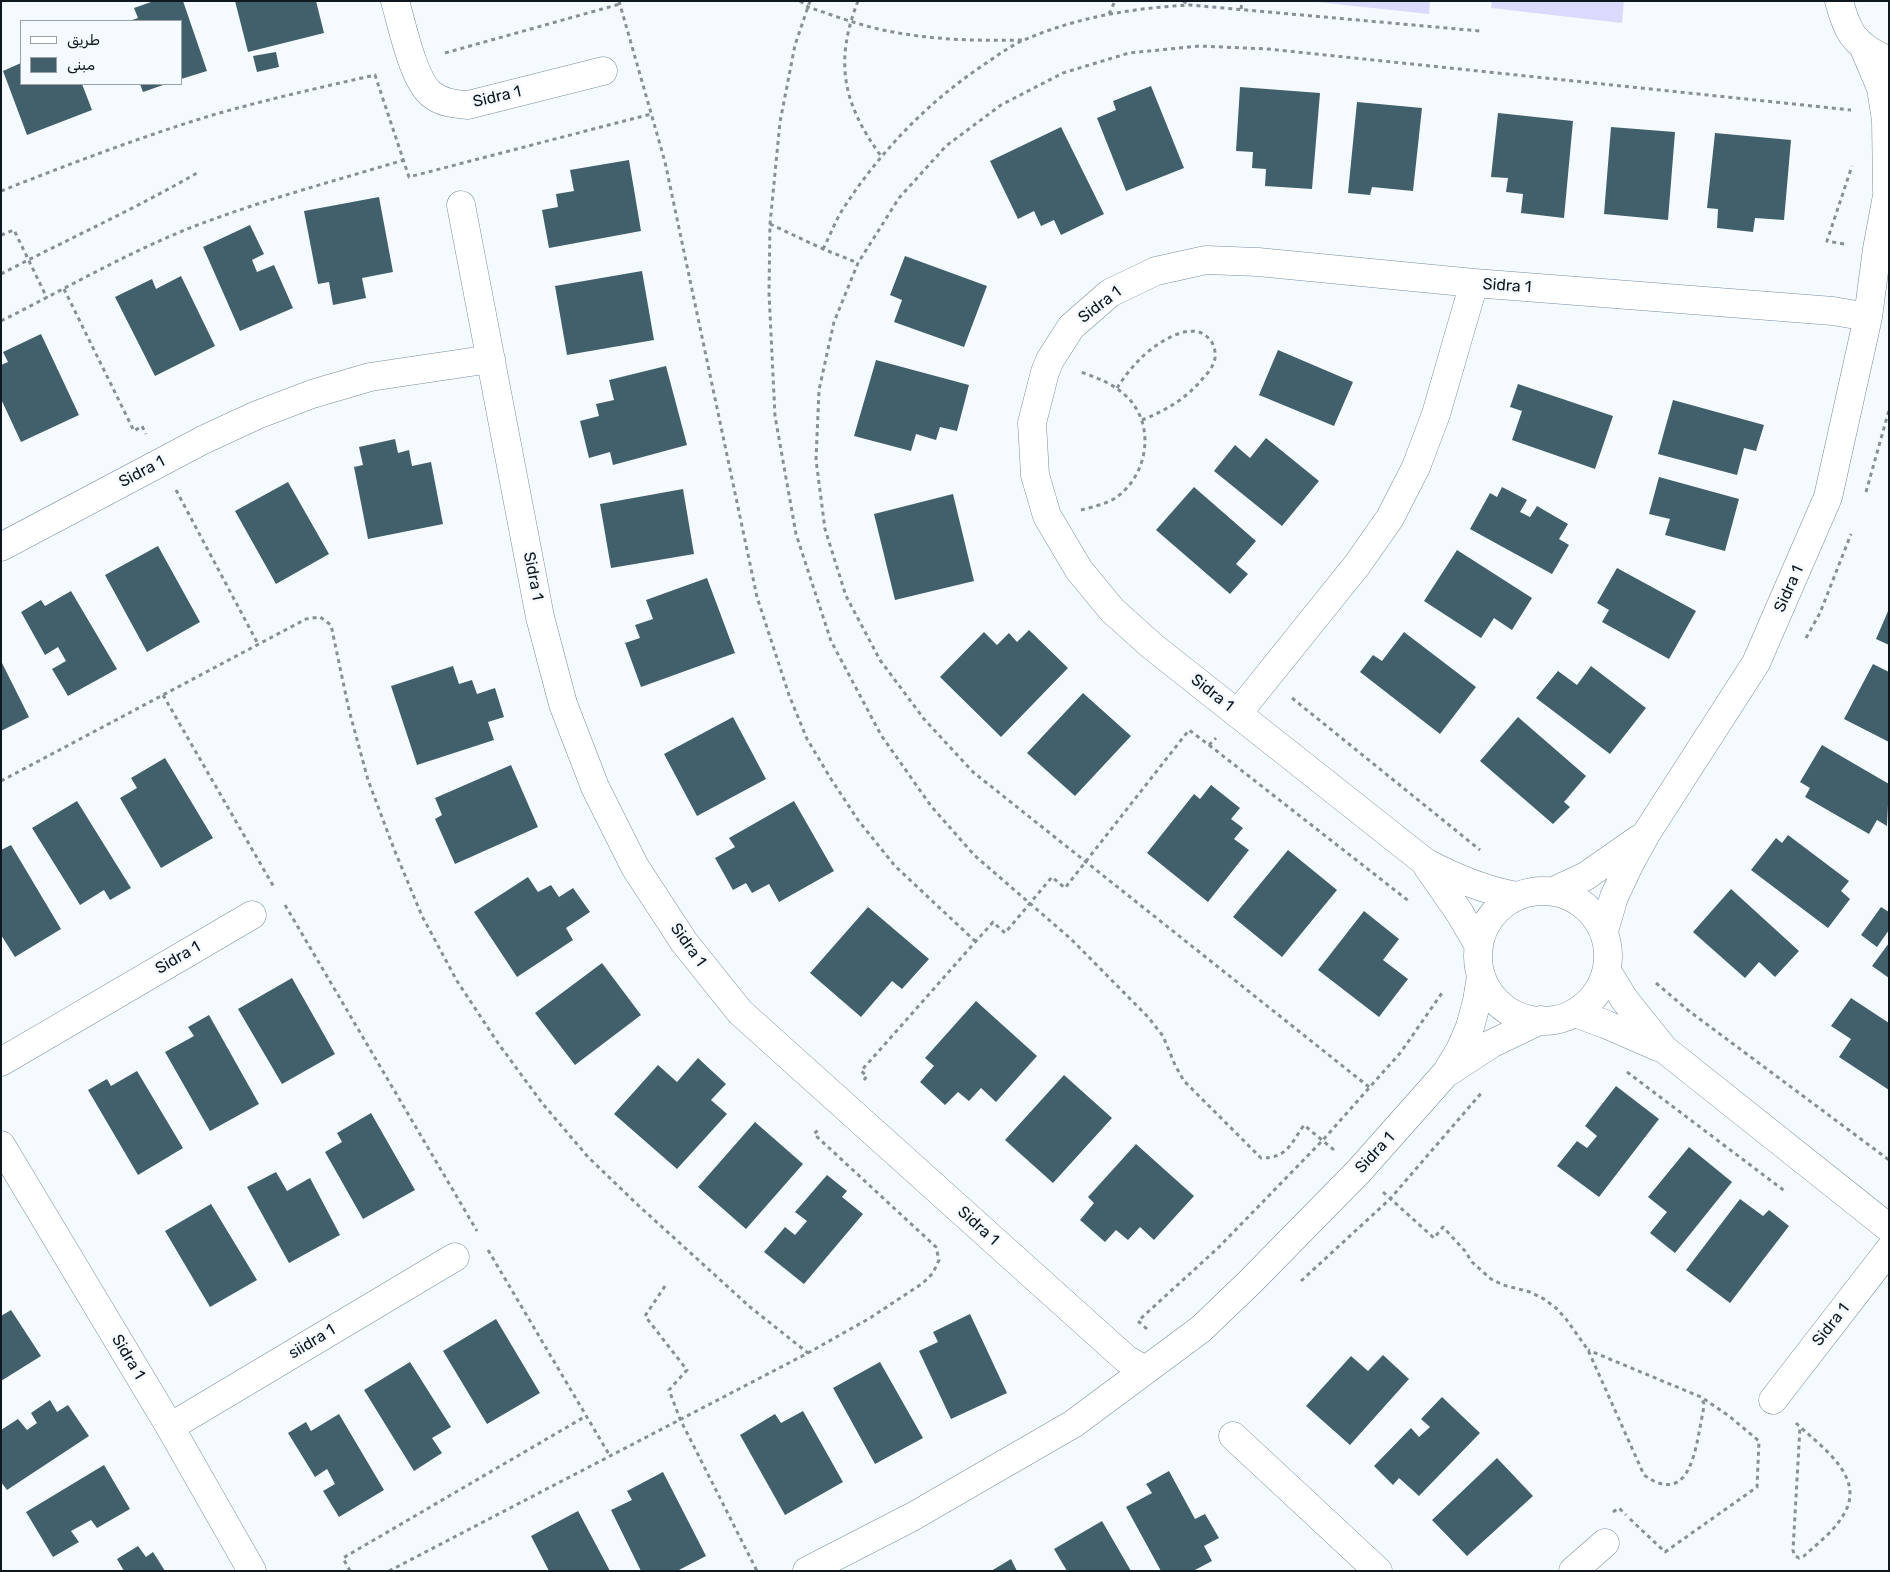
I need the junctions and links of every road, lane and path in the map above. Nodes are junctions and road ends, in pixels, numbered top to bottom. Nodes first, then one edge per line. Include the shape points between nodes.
1 (395, 1) edge
2 (800, 1) edge
3 (810, 1) edge
4 (858, 1) edge
5 (1115, 1) edge
6 (1182, 1) edge
7 (1242, 1) edge
8 (1839, 1) edge
9 (620, 3) edge
10 (1190, 5) junction
11 (808, 7) junction
12 (1241, 9) junction
13 (1109, 14) junction
14 (851, 21) junction
15 (1480, 31) dead end
16 (1024, 40) junction
17 (1864, 48) junction
18 (1889, 59) edge
19 (413, 61) junction
20 (603, 70) dead end
21 (1851, 110) dead end
22 (652, 114) junction
23 (881, 156) junction
24 (404, 160) junction
25 (1852, 166) dead end
26 (198, 173) dead end
27 (1888, 188) edge
28 (1, 191) edge
29 (461, 205) dead end
30 (770, 224) junction
31 (1, 235) edge
32 (823, 249) junction
33 (1877, 249) junction
34 (29, 259) junction
35 (858, 264) junction
36 (1, 274) edge
37 (1474, 283) junction
38 (48, 298) junction
39 (1868, 317) junction
40 (1, 321) edge
41 (491, 359) junction
42 (1050, 360) junction
43 (1117, 388) junction
44 (1889, 410) edge
45 (1142, 420) junction
46 (1864, 499) dead end
47 (1048, 516) junction
48 (1854, 525) dead end
49 (1, 546) edge
50 (1801, 645) dead end
51 (1267, 677) junction
52 (163, 695) junction
53 (1238, 713) junction
54 (1209, 746) junction
55 (1, 782) edge
56 (1646, 834) junction
57 (1484, 853) dead end
58 (1085, 862) junction
59 (1425, 862) junction
60 (277, 891) dead end
61 (1554, 891) junction
62 (1516, 896) junction
63 (282, 899) dead end
64 (1410, 902) dead end
65 (1029, 904) junction
66 (252, 915) dead end
67 (1604, 931) junction
68 (976, 942) junction
69 (1479, 946) junction
70 (1607, 971) junction
71 (1481, 976) junction
72 (1652, 979) dead end
73 (1447, 986) dead end
74 (1574, 1013) junction
75 (1541, 1020) junction
76 (1664, 1049) junction
77 (1, 1062) edge
78 (1627, 1071) dead end
79 (1446, 1073) junction
80 (1488, 1085) dead end
81 (1369, 1087) junction
82 (842, 1104) junction
83 (1322, 1140) junction
84 (1, 1145) edge
85 (1889, 1160) edge
86 (1359, 1170) junction
87 (1792, 1196) dead end
88 (1390, 1199) junction
89 (1889, 1228) edge
90 (478, 1231) dead end
91 (488, 1248) dead end
92 (1889, 1250) edge
93 (455, 1257) dead end
94 (1297, 1285) dead end
95 (665, 1286) dead end
96 (1588, 1350) junction
97 (1170, 1351) junction
98 (808, 1353) junction
99 (1145, 1370) junction
100 (1701, 1397) junction
101 (1772, 1400) dead end
102 (586, 1416) junction
103 (680, 1419) junction
104 (170, 1426) junction
105 (1800, 1426) joint
106 (1233, 1436) dead end
107 (610, 1456) junction
108 (1605, 1543) joint
109 (252, 1571) edge
110 (350, 1571) edge
111 (389, 1571) edge
112 (757, 1571) edge
113 (806, 1571) edge
114 (1378, 1571) edge
115 (1574, 1571) edge

1 - 19 street, Sidra 1
2 - 11 path
3 - 11 path
4 - 14 path
5 - 13 path
6 - 10 path
7 - 12 path
8 - 17 street via 1847,28
9 - 19 path
9 - 22 path
10 - 12 path
10 - 13 path
11 - 14 path
11 - 30 path via 795,45 780,122
12 - 15 path
13 - 16 path
14 - 16 path via 935,39
14 - 23 path via 844,65 848,90 855,114
16 - 23 path via 966,77 932,104
17 - 18 street
17 - 27 street, Sidra 1 via 1881,88 1886,120
19 - 20 street, Sidra 1 via 420,80 432,94 449,103 468,105
21 - 35 path via 1268,49 1199,46 1130,53 1063,73 1001,105 946,146 899,198
22 - 24 path via 409,177
22 - 68 path via 668,172 757,597 806,739 858,820 895,866
23 - 32 path via 842,210
24 - 28 path via 375,76 218,114 140,138
24 - 38 path via 264,202 194,227
25 - 33 path via 1827,241
26 - 34 path via 149,201
27 - 33 street, Sidra 1
29 - 41 street, Sidra 1
30 - 32 path
30 - 65 path via 769,293 775,416 796,534 830,641 881,735 931,806 974,854
31 - 34 path via 14,230
32 - 35 path
33 - 39 street, Sidra 1
34 - 36 path
34 - 38 path
35 - 58 path via 834,322 821,380 816,460 825,529 846,596 880,660 924,719 973,772
37 - 39 street, Sidra 1 via 1833,311
37 - 42 street, Sidra 1 via 1206,260 1156,271 1110,294 1071,326
37 - 51 street via 1436,414 1416,467 1390,518 1357,565
38 - 40 path
39 - 56 street, Sidra 1 via 1828,497 1791,584 1756,663
41 - 49 street, Sidra 1 via 370,377 312,394 257,415 186,449
41 - 82 street, Sidra 1 via 540,617 563,704 595,787 635,867 684,942 740,1012
42 - 43 path
42 - 47 street, Sidra 1 via 1032,423 1035,475
43 - 45 path via 1127,396
43 - 45 path via 1142,356 1178,333 1190,330 1210,338 1215,347 1215,358 1211,369 1197,386 1162,412
44 - 46 path
45 - 47 path via 1146,437 1144,454 1139,471 1129,485 1116,497 1094,507
47 - 53 street, Sidra 1 via 1079,570 1112,610 1152,646
48 - 50 path via 1820,613
51 - 53 street
51 - 57 path
52 - 55 path
52 - 60 path
52 - 98 path via 306,619 320,617 331,625 368,780 394,849 422,916 462,988 498,1043 588,1157 750,1306
53 - 54 path
53 - 59 street, Sidra 1
54 - 58 path via 1189,730
54 - 64 path
56 - 61 street via 1586,876
56 - 67 street, Sidra 1 via 1614,897
58 - 65 path via 1065,888 1052,877
58 - 81 path
59 - 62 street via 1470,884
59 - 69 street
61 - 62 street
61 - 67 street via 1575,899 1592,912
62 - 69 street via 1499,908 1485,926
63 - 90 path
65 - 68 path via 1005,933 993,922
65 - 83 path via 1071,939 1148,1017 1164,1036 1184,1081 1260,1158 1274,1158 1286,1151 1304,1125
66 - 77 street, Sidra 1
67 - 70 street via 1609,957
68 - 82 path via 861,1071 867,1076
69 - 71 street
70 - 74 street via 1589,1002
70 - 76 street via 1624,999
71 - 75 street via 1490,994 1504,1008 1521,1017
71 - 79 street via 1478,1002 1470,1027
72 - 85 path via 1689,1011
73 - 81 path via 1400,1052
74 - 75 street via 1558,1019
74 - 76 street
75 - 79 street via 1491,1044
76 - 89 street
78 - 87 path
79 - 86 street, Sidra 1
80 - 88 path
81 - 83 path
82 - 98 path via 814,1134 936,1247 939,1260 923,1283
82 - 99 street, Sidra 1 via 1126,1359
83 - 86 path
83 - 97 path via 1218,1248 1138,1321
84 - 104 street, Sidra 1
86 - 88 path
86 - 97 street, Sidra 1 via 1244,1288 1201,1328
88 - 94 path
88 - 96 path via 1434,1238 1444,1227 1472,1262 1491,1279 1530,1292 1556,1308
91 - 102 path
92 - 101 street, Sidra 1
93 - 104 street, siidra 1
95 - 103 path via 645,1316 687,1370 669,1390
96 - 100 path
96 - 100 path via 1644,1475 1656,1484 1671,1485 1684,1478 1692,1465 1703,1412
97 - 99 street, Sidra 1
98 - 103 path
99 - 113 street, Sidra 1 via 1073,1424 912,1517
100 - 108 path via 1759,1441 1757,1487 1665,1552 1619,1508 1605,1518 1618,1534
102 - 107 path
102 - 110 path via 343,1558
103 - 107 path
103 - 112 path
104 - 109 street, Sidra 1
105 - 105 path via 1844,1471 1850,1495 1842,1518 1799,1558 1793,1550
106 - 114 street
107 - 111 path
108 - 115 street

